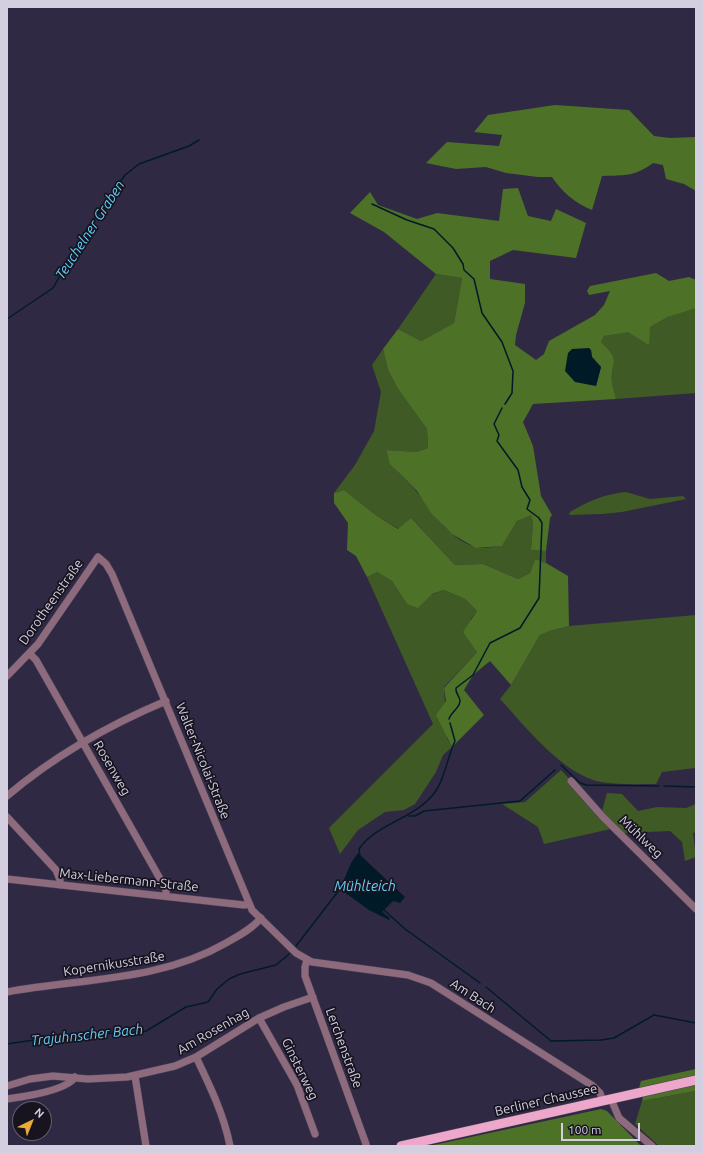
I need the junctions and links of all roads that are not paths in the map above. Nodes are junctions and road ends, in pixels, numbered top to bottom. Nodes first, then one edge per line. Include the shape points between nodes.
1 (98, 557) joint
2 (30, 654) junction
3 (7, 676) edge
4 (166, 701) junction
5 (83, 742) junction
6 (571, 781) dead end
7 (7, 796) edge
8 (7, 817) edge
9 (7, 879) edge
10 (60, 885) junction
11 (166, 896) junction
12 (249, 904) junction
13 (696, 909) edge
14 (261, 918) junction
15 (307, 960) junction
16 (7, 992) edge
17 (313, 997) junction
18 (259, 1018) junction
19 (196, 1057) junction
20 (135, 1076) junction
21 (75, 1077) junction
22 (696, 1080) edge
23 (7, 1086) edge
24 (7, 1099) edge
25 (607, 1100) junction
26 (315, 1134) dead end
27 (366, 1144) dead end
28 (146, 1146) edge
29 (230, 1146) edge
30 (402, 1146) edge
31 (652, 1146) edge

1 - 2 street, Dorotheenstraße
1 - 4 street, Walter-Nicolai-Straße via 112,574
2 - 3 street, Dorotheenstraße
2 - 5 street, Rosenweg via 36,660
4 - 5 street
4 - 12 street, Walter-Nicolai-Straße
5 - 7 street
5 - 11 street, Rosenweg via 164,884
6 - 13 street, Mühlweg via 602,816
8 - 10 street via 56,870
9 - 10 street, Max-Liebermann-Straße
10 - 11 street, Max-Liebermann-Straße
11 - 12 street, Max-Liebermann-Straße
12 - 14 street, Walter-Nicolai-Straße
14 - 15 street, Walter-Nicolai-Straße
14 - 16 street, Kopernikusstraße via 224,945 174,966 134,976
15 - 17 street, Lerchenstraße via 305,976
15 - 25 street, Am Bach via 422,978 593,1086
17 - 18 street, Am Rosenhag
17 - 27 street, Lerchenstraße
18 - 19 street, Am Rosenhag
18 - 26 street, Ginsterweg via 297,1085
19 - 20 street, Am Rosenhag via 175,1066
19 - 29 street via 213,1093
20 - 21 street, Am Rosenhag via 103,1079
20 - 28 street
21 - 23 street, Am Rosenhag via 38,1077
21 - 24 street via 70,1083 53,1089
22 - 25 main road, Berliner Chaussee
25 - 30 main road, Berliner Chaussee
25 - 31 street, Am Bach via 619,1118

